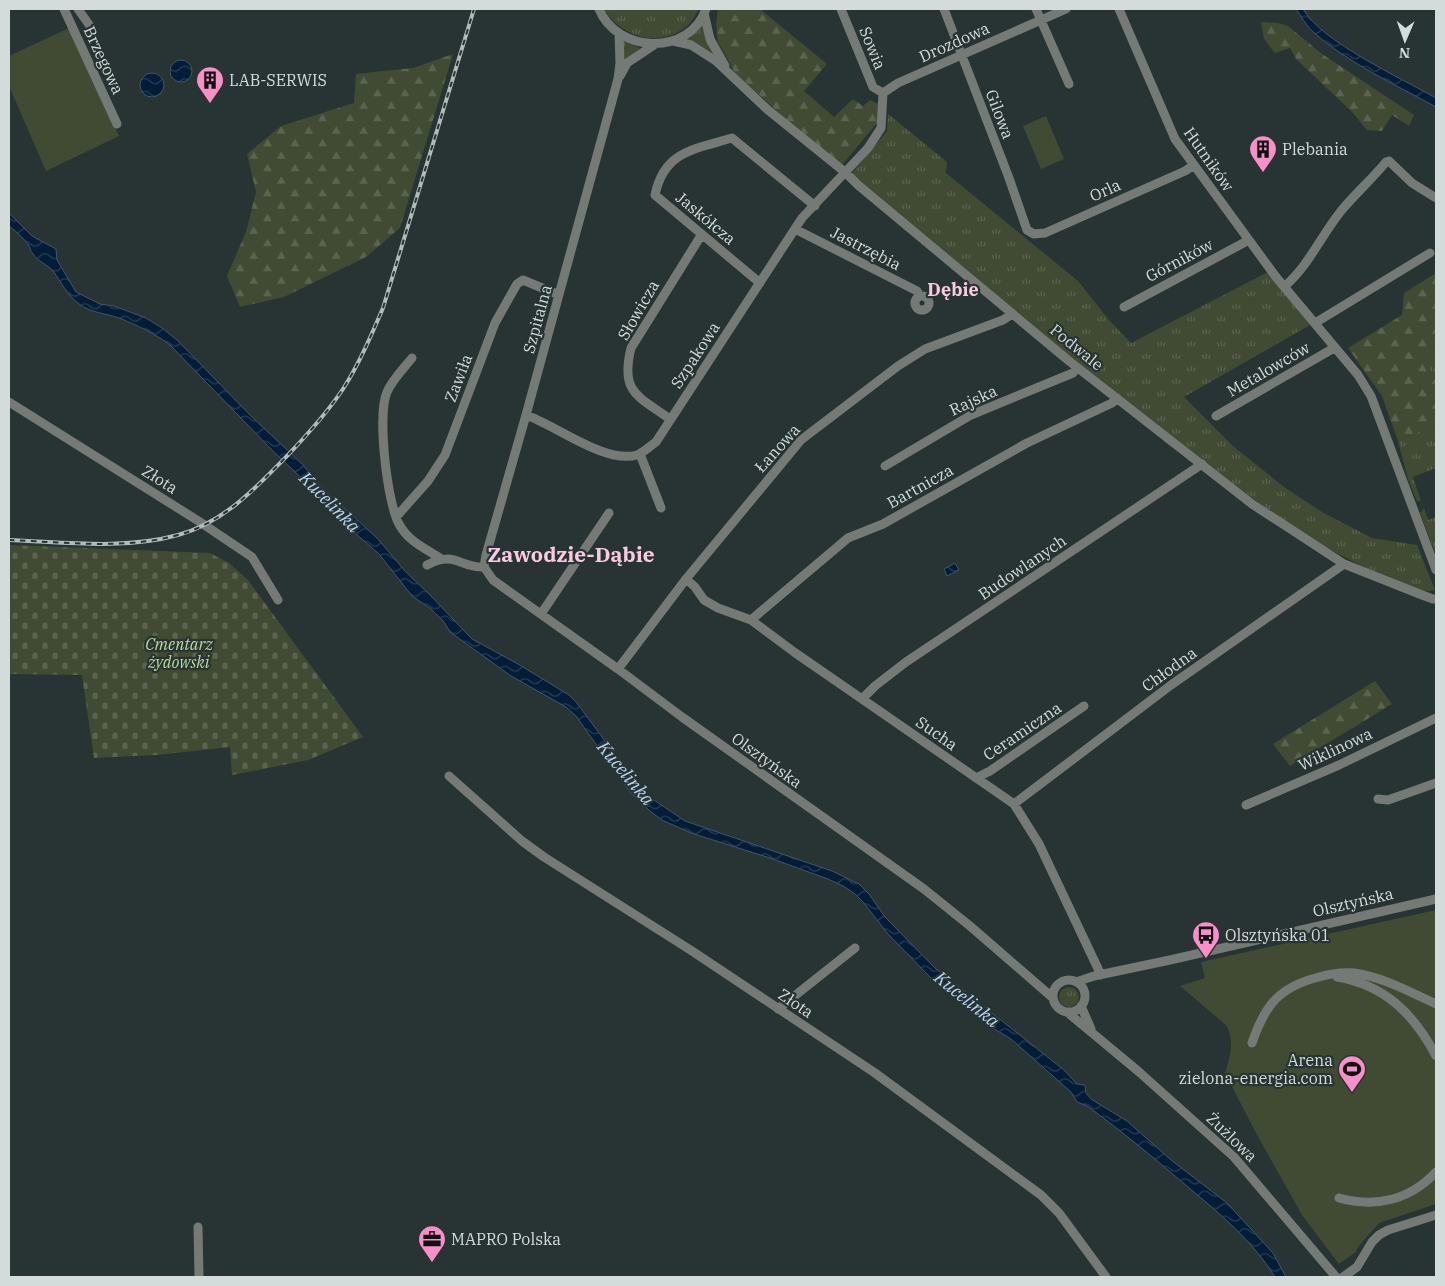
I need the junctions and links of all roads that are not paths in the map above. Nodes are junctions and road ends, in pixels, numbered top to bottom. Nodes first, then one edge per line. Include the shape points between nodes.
1 (64, 9) edge
2 (78, 9) edge
3 (599, 9) edge
4 (841, 9) edge
5 (944, 9) edge
6 (1036, 9) edge
7 (1066, 9) edge
8 (1119, 9) edge
9 (705, 11) edge
10 (1041, 20) junction
11 (90, 26) dead end
12 (619, 33) junction
13 (673, 41) junction
14 (654, 45) junction
15 (961, 54) junction
16 (728, 73) junction
17 (618, 79) junction
18 (1069, 84) dead end
19 (883, 93) junction
20 (117, 124) dead end
21 (1194, 166) junction
22 (846, 173) junction
23 (1436, 198) edge
24 (814, 206) junction
25 (795, 229) junction
26 (1027, 230) joint
27 (702, 234) junction
28 (1249, 240) junction
29 (1430, 253) dead end
30 (760, 283) junction
31 (1285, 286) junction
32 (558, 295) junction
33 (920, 296) dead end
34 (1124, 307) dead end
35 (1012, 314) junction
36 (1315, 323) junction
37 (1334, 348) junction
38 (412, 358) dead end
39 (1077, 368) junction
40 (1117, 398) junction
41 (9, 402) edge
42 (526, 415) junction
43 (1216, 416) dead end
44 (670, 419) junction
45 (640, 454) junction
46 (1202, 464) junction
47 (885, 466) dead end
48 (661, 508) dead end
49 (609, 513) dead end
50 (397, 516) junction
51 (440, 558) junction
52 (1344, 564) junction
53 (427, 565) dead end
54 (484, 567) junction
55 (1436, 570) edge
56 (686, 579) junction
57 (1436, 599) edge
58 (278, 600) dead end
59 (541, 614) junction
60 (751, 620) junction
61 (618, 669) junction
62 (862, 699) junction
63 (1084, 706) dead end
64 (1436, 718) edge
65 (449, 776) dead end
66 (976, 778) junction
67 (1436, 783) edge
68 (1378, 799) dead end
69 (1014, 804) junction
70 (1246, 805) dead end
71 (1436, 899) edge
72 (855, 948) dead end
73 (1101, 975) junction
74 (1326, 975) junction
75 (1032, 979) junction
76 (1076, 982) junction
77 (1059, 984) junction
78 (1084, 991) junction
79 (1053, 998) junction
80 (1436, 1004) edge
81 (1081, 1006) junction
82 (778, 1009) junction
83 (1067, 1012) junction
84 (1092, 1032) junction
85 (1252, 1043) dead end
86 (1436, 1056) edge
87 (1436, 1172) edge
88 (1339, 1198) dead end
89 (1436, 1216) edge
90 (198, 1227) dead end
91 (199, 1277) edge
92 (1106, 1277) edge
93 (1336, 1277) edge
94 (1343, 1277) edge

1 - 20 street, Brzegowa
2 - 11 street, Brzegowa
3 - 12 street
4 - 19 street, Sowia via 873,87
5 - 15 street, Gilowa
6 - 10 street
7 - 10 street, Drozdowa
8 - 21 street, Hutników via 1174,140
9 - 13 street via 697,24
9 - 16 street, Podwale via 710,39
10 - 15 street, Drozdowa
10 - 18 street
12 - 14 street via 630,40
12 - 17 street, Szpitalna
13 - 14 street
13 - 16 street, Podwale via 691,45
14 - 17 street, Szpitalna via 627,63
15 - 19 street, Drozdowa
15 - 26 street, Gilowa
16 - 22 street, Podwale
17 - 32 street, Szpitalna
19 - 22 street, Szpakowa via 881,128
21 - 26 street, Orla via 1045,233 1034,234
21 - 28 street, Hutników
22 - 24 street, Szpakowa
22 - 35 street, Podwale
23 - 31 street via 1412,184 1395,165 1386,162 1341,211 1304,268
24 - 25 street, Szpakowa
24 - 27 street, Jaskółcza via 732,138 686,152 671,161 658,181 655,195
25 - 30 street, Szpakowa
25 - 33 street, Jastrzębia via 917,290
27 - 30 street, Jaskółcza
27 - 44 street, Słowicza via 631,348 627,364 629,385 634,393
28 - 31 street, Hutników
28 - 34 street, Górników
29 - 36 street
30 - 44 street, Szpakowa
31 - 36 street, Hutników
32 - 42 street, Szpitalna
32 - 50 street, Zawiła via 523,280 517,284 495,323 445,455 428,481
35 - 39 street, Podwale
35 - 56 street, Łanowa via 924,349 801,440
36 - 37 street, Hutników
37 - 43 street, Metalowców
37 - 55 street, Hutników via 1358,375 1371,396
38 - 50 street via 387,391 383,404 384,461 392,506
39 - 40 street, Podwale
39 - 47 street, Rajska via 1073,373 971,415
40 - 46 street, Podwale
40 - 60 street, Bartnicza via 1027,443 884,524 848,538
41 - 58 street, Złota via 252,557
42 - 45 street via 619,457
42 - 54 street, Szpitalna
44 - 45 street, Szpakowa via 656,442
45 - 48 street
46 - 52 street, Podwale via 1252,504
46 - 62 street, Budowlanych via 906,662
49 - 59 street
50 - 51 street via 398,523 410,539
51 - 53 street
51 - 54 street
52 - 57 street, Podwale
52 - 69 street, Chłodna via 1171,685
54 - 59 street, Olsztyńska via 493,580
56 - 60 street, Sucha via 704,600
56 - 61 street, Łanowa
59 - 61 street, Olsztyńska
60 - 62 street, Sucha
61 - 75 street, Olsztyńska via 931,895
62 - 66 street, Sucha
63 - 66 street, Ceramiczna
64 - 70 street, Wiklinowa
65 - 82 street, Złota via 537,852
66 - 69 street, Sucha
67 - 68 street via 1388,800
69 - 73 street, Sucha via 1040,844
71 - 73 street, Olsztyńska
72 - 82 street
73 - 76 street, Olsztyńska
73 - 78 street
74 - 80 street via 1353,973 1392,984
74 - 85 street via 1307,980 1276,998 1261,1018
74 - 86 street via 1364,984 1392,999 1414,1022
75 - 77 street, Olsztyńska
75 - 79 street, Olsztyńska
76 - 77 street via 1068,980
76 - 78 street
77 - 79 street
78 - 81 street
79 - 83 street via 1058,1007
81 - 83 street
81 - 84 street, Żużlowa
82 - 92 street, Złota via 875,1073 1041,1195 1059,1213
83 - 84 street, Żużlowa
84 - 93 street, Żużlowa via 1234,1157
87 - 88 street via 1411,1193 1390,1201 1354,1202
89 - 94 street via 1379,1235 1357,1267
90 - 91 street

